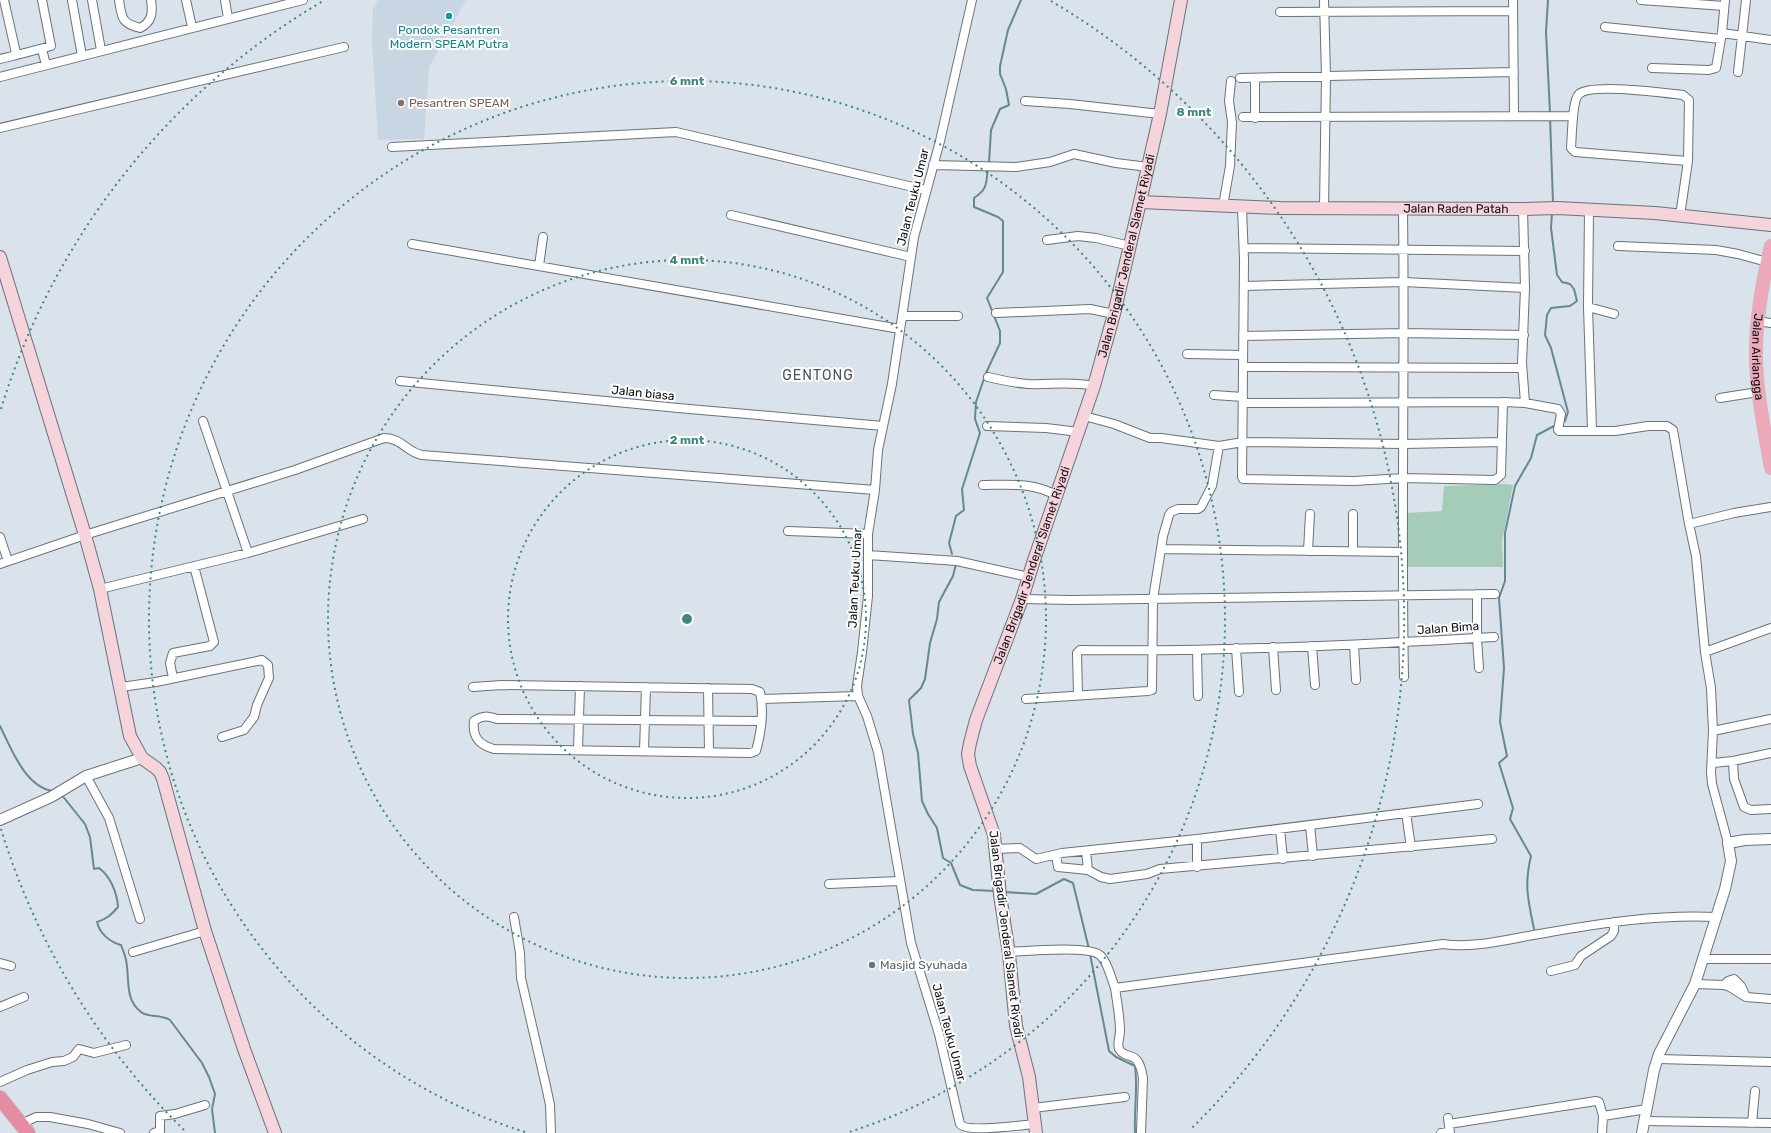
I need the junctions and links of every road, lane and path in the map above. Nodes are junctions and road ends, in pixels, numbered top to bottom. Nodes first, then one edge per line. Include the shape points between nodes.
1 (4, 0) edge
2 (42, 0) edge
3 (72, 0) edge
4 (92, 0) edge
5 (119, 0) edge
6 (150, 0) edge
7 (186, 0) edge
8 (224, 0) edge
9 (303, 0) edge
10 (972, 0) edge
11 (1181, 0) edge
12 (1324, 0) edge
13 (1513, 0) edge
14 (1641, 0) edge
15 (1746, 0) edge
16 (1724, 3) edge
17 (1513, 11) junction
18 (1280, 12) dead end
19 (1325, 12) junction
20 (228, 18) junction
21 (192, 27) junction
22 (1605, 27) dead end
23 (140, 28) junction
24 (1741, 35) junction
25 (1721, 36) junction
26 (142, 40) junction
27 (1771, 40) edge
28 (344, 47) dead end
29 (42, 49) junction
30 (101, 50) junction
31 (13, 56) junction
32 (82, 56) junction
33 (0, 59) edge
34 (46, 65) junction
35 (1652, 68) dead end
36 (1514, 72) junction
37 (1738, 72) dead end
38 (1326, 76) junction
39 (0, 77) edge
40 (1240, 78) dead end
41 (1255, 78) junction
42 (1231, 81) dead end
43 (1025, 101) dead end
44 (1160, 114) junction
45 (1514, 116) junction
46 (1573, 116) junction
47 (1243, 117) dead end
48 (1255, 118) junction
49 (1326, 118) junction
50 (0, 128) edge
51 (392, 147) dead end
52 (1688, 161) junction
53 (933, 165) junction
54 (1148, 167) junction
55 (926, 190) junction
56 (1140, 202) junction
57 (1223, 206) junction
58 (1242, 207) junction
59 (1324, 208) junction
60 (1403, 209) junction
61 (1523, 209) junction
62 (1589, 210) junction
63 (731, 215) dead end
64 (1680, 216) junction
65 (1771, 225) edge
66 (542, 237) dead end
67 (1047, 240) dead end
68 (412, 244) dead end
69 (1130, 246) junction
70 (1618, 246) dead end
71 (1771, 246) edge
72 (1244, 248) junction
73 (1404, 249) junction
74 (1525, 251) junction
75 (0, 257) edge
76 (911, 257) junction
77 (1767, 262) junction
78 (539, 266) junction
79 (1404, 282) junction
80 (1244, 286) junction
81 (1525, 288) junction
82 (1766, 288) edge
83 (1588, 307) junction
84 (996, 313) dead end
85 (1114, 314) junction
86 (1614, 314) dead end
87 (902, 316) junction
88 (958, 316) dead end
89 (1757, 321) junction
90 (1771, 323) edge
91 (900, 329) junction
92 (1404, 333) junction
93 (1524, 335) junction
94 (1243, 336) junction
95 (1187, 354) dead end
96 (1243, 355) junction
97 (1243, 367) junction
98 (1404, 368) junction
99 (1522, 368) junction
100 (988, 377) dead end
101 (400, 381) dead end
102 (1094, 386) junction
103 (1758, 392) junction
104 (1214, 395) dead end
105 (1720, 398) dead end
106 (1243, 400) junction
107 (1404, 402) junction
108 (1502, 402) junction
109 (1525, 403) junction
110 (1084, 416) junction
111 (203, 422) dead end
112 (883, 426) junction
113 (987, 426) dead end
114 (1592, 430) junction
115 (1079, 432) junction
116 (1243, 442) junction
117 (1502, 442) junction
118 (1404, 444) junction
119 (1219, 446) junction
120 (1771, 468) edge
121 (1404, 478) junction
122 (983, 485) dead end
123 (875, 490) junction
124 (227, 491) junction
125 (1056, 496) junction
126 (1771, 507) edge
127 (1310, 514) dead end
128 (1353, 514) dead end
129 (363, 519) dead end
130 (1689, 524) junction
131 (788, 531) dead end
132 (868, 534) junction
133 (85, 535) junction
134 (0, 537) edge
135 (1161, 549) junction
136 (1308, 551) junction
137 (1353, 551) junction
138 (1402, 552) junction
139 (248, 553) junction
140 (868, 555) junction
141 (4, 563) edge
142 (194, 566) junction
143 (1028, 577) junction
144 (100, 589) junction
145 (1402, 594) junction
146 (1477, 594) junction
147 (1495, 594) dead end
148 (1022, 599) junction
149 (1153, 599) junction
150 (1771, 628) edge
151 (1494, 637) dead end
152 (1477, 638) junction
153 (1403, 643) junction
154 (1354, 645) junction
155 (1312, 646) junction
156 (1273, 647) junction
157 (1236, 648) junction
158 (1197, 650) junction
159 (1153, 651) junction
160 (1705, 652) junction
161 (1479, 668) dead end
162 (1404, 677) dead end
163 (173, 678) junction
164 (1356, 680) dead end
165 (1315, 685) dead end
166 (580, 686) junction
167 (121, 687) junction
168 (473, 687) dead end
169 (646, 687) junction
170 (708, 688) junction
171 (1276, 690) dead end
172 (1239, 692) dead end
173 (858, 696) junction
174 (1078, 696) junction
175 (1198, 696) dead end
176 (761, 699) junction
177 (1026, 699) dead end
178 (579, 719) junction
179 (1771, 719) edge
180 (645, 720) junction
181 (709, 720) junction
182 (760, 721) junction
183 (1713, 731) junction
184 (222, 736) dead end
185 (578, 749) junction
186 (644, 751) junction
187 (709, 752) junction
188 (1771, 753) edge
189 (142, 758) junction
190 (1733, 761) junction
191 (1713, 763) junction
192 (86, 776) junction
193 (1478, 804) dead end
194 (1771, 809) edge
195 (1406, 813) junction
196 (0, 820) edge
197 (1310, 825) junction
198 (1280, 829) junction
199 (1197, 839) junction
200 (1492, 839) dead end
201 (1771, 839) edge
202 (1728, 843) junction
203 (1411, 847) junction
204 (996, 849) junction
205 (1086, 851) junction
206 (1056, 854) junction
207 (1313, 856) junction
208 (1283, 859) junction
209 (1197, 867) junction
210 (1088, 870) junction
211 (899, 881) junction
212 (828, 884) dead end
213 (514, 917) dead end
214 (1717, 917) junction
215 (140, 919) dead end
216 (1614, 922) junction
217 (205, 931) junction
218 (133, 952) dead end
219 (1008, 952) junction
220 (1704, 959) junction
221 (1771, 959) edge
222 (0, 963) edge
223 (11, 966) dead end
224 (1551, 971) dead end
225 (1695, 984) junction
226 (1115, 988) junction
227 (24, 997) dead end
228 (1771, 999) edge
229 (0, 1007) edge
230 (126, 1045) dead end
231 (1658, 1059) junction
232 (1771, 1062) edge
233 (0, 1082) edge
234 (1755, 1091) dead end
235 (1125, 1097) dead end
236 (0, 1098) edge
237 (204, 1106) dead end
238 (1033, 1108) junction
239 (1647, 1109) junction
240 (1603, 1116) junction
241 (1644, 1121) junction
242 (1752, 1123) junction
243 (1771, 1123) edge
244 (1036, 1128) edge
245 (1447, 1128) edge
246 (24, 1129) edge
247 (120, 1133) edge
248 (154, 1133) edge
249 (275, 1133) edge
250 (551, 1133) edge
251 (1141, 1133) edge
252 (1602, 1133) edge
253 (1642, 1133) edge

1 - 31 street via 16,53
2 - 29 street via 51,46
3 - 32 street
4 - 30 street
5 - 23 street via 124,21
6 - 23 street via 153,13 146,25
7 - 21 street
8 - 20 street
9 - 20 street
10 - 53 street, Jalan Teuku Umar
11 - 44 main road, Jalan Brigadir Jenderal Slamet Riyadi
12 - 19 street
13 - 17 street
14 - 16 street
15 - 24 street
16 - 25 street
17 - 19 street
17 - 36 street
18 - 19 street
19 - 38 street
20 - 21 street
21 - 26 street
22 - 25 street
23 - 26 street
24 - 25 street
24 - 27 street
24 - 37 street
25 - 35 street via 1717,66 1713,69
26 - 30 street
28 - 50 street
29 - 31 street
29 - 34 street
30 - 32 street
31 - 33 street
32 - 34 street
34 - 39 street
36 - 38 street
36 - 45 street
38 - 41 street
38 - 49 street
40 - 41 street
41 - 48 street
42 - 57 street via 1230,166
43 - 44 street
44 - 54 main road, Jalan Brigadir Jenderal Slamet Riyadi
45 - 46 street
45 - 49 street
46 - 52 street via 1571,148 1575,152
46 - 52 street via 1578,96 1587,90 1626,89 1685,96 1689,100
47 - 48 street
48 - 49 street
49 - 59 street
51 - 55 street via 676,132
52 - 64 street
53 - 54 street via 1029,166 1074,154
53 - 55 street, Jalan Teuku Umar
54 - 56 main road, Jalan Brigadir Jenderal Slamet Riyadi
55 - 76 street, Jalan Teuku Umar
56 - 57 main road, Jalan Raden Patah
56 - 69 main road, Jalan Brigadir Jenderal Slamet Riyadi
57 - 58 main road, Jalan Raden Patah
58 - 59 main road, Jalan Raden Patah
58 - 72 street
59 - 60 main road, Jalan Raden Patah
60 - 61 main road, Jalan Raden Patah
60 - 73 street
61 - 62 main road, Jalan Raden Patah
61 - 74 street
62 - 64 main road, Jalan Raden Patah
62 - 83 street
63 - 76 street
64 - 65 main road, Jalan Raden Patah
66 - 78 street
67 - 69 street via 1078,236
68 - 78 street
69 - 85 main road, Jalan Brigadir Jenderal Slamet Riyadi
70 - 77 street via 1716,250
71 - 77 main road, Jalan Airlangga
72 - 73 street
72 - 80 street
73 - 74 street
73 - 79 street
74 - 81 street
75 - 133 main road
76 - 87 street, Jalan Teuku Umar
77 - 82 main road, Jalan Airlangga
78 - 91 street
79 - 80 street
79 - 81 street
79 - 92 street
80 - 94 street
81 - 93 street
82 - 89 main road, Jalan Airlangga
83 - 86 street
83 - 114 street
84 - 85 street via 1090,309
85 - 102 main road, Jalan Brigadir Jenderal Slamet Riyadi
87 - 88 street
87 - 91 street, Jalan Teuku Umar
89 - 90 street
89 - 103 main road, Jalan Airlangga
91 - 112 street, Jalan Teuku Umar
92 - 93 street
92 - 94 street
92 - 98 street
93 - 99 street
94 - 96 street
95 - 96 street
96 - 97 street
97 - 98 street
97 - 106 street
98 - 99 street
98 - 107 street
99 - 109 street
100 - 102 street via 1030,384 1077,382
101 - 112 street, Jalan biasa
102 - 110 main road, Jalan Brigadir Jenderal Slamet Riyadi
103 - 105 street
103 - 120 main road, Jalan Airlangga
104 - 106 street
106 - 107 street
106 - 116 street
107 - 108 street
107 - 118 street
108 - 109 street
108 - 117 street
109 - 114 street via 1558,409 1561,414 1559,426 1564,432
110 - 115 main road, Jalan Brigadir Jenderal Slamet Riyadi
110 - 119 street via 1150,438
111 - 124 street
112 - 123 street, Jalan Teuku Umar via 876,464
113 - 115 street
114 - 130 street via 1615,431 1667,426 1674,430
115 - 125 main road, Jalan Brigadir Jenderal Slamet Riyadi
116 - 118 street
116 - 119 street
116 - 121 street via 1242,477 1246,480 1354,481
117 - 118 street
117 - 121 street via 1501,476 1498,479
118 - 121 street
119 - 135 street via 1212,486 1203,504 1198,509 1171,512
121 - 138 street
122 - 125 street via 1022,485 1046,490
123 - 124 street via 422,455 411,451 398,440 384,438
123 - 132 street, Jalan Teuku Umar
124 - 133 street
124 - 139 street
125 - 143 main road, Jalan Brigadir Jenderal Slamet Riyadi
126 - 130 street
127 - 136 street
128 - 137 street
129 - 139 street
130 - 160 street via 1698,577
131 - 132 street
132 - 140 street, Jalan Teuku Umar
133 - 141 street
133 - 144 main road
134 - 141 street
135 - 136 street
135 - 149 street
136 - 137 street
137 - 138 street
138 - 145 street
139 - 142 street
140 - 143 street via 957,561
140 - 173 street, Jalan Teuku Umar via 868,596 857,678
142 - 144 street
142 - 163 street via 214,642 210,646 173,654 170,663
143 - 148 main road, Jalan Brigadir Jenderal Slamet Riyadi
144 - 167 main road
145 - 146 street
145 - 149 street
145 - 153 street
146 - 147 street
146 - 152 street
148 - 149 street
148 - 204 main road, Jalan Brigadir Jenderal Slamet Riyadi via 976,720 968,754 972,775 992,828
149 - 159 street
150 - 160 street
151 - 152 street, Jalan Bima
152 - 153 street, Jalan Bima
152 - 161 street
153 - 154 street, Jalan Bima
153 - 162 street
154 - 155 street, Jalan Bima
154 - 164 street
155 - 156 street, Jalan Bima
155 - 165 street
156 - 157 street, Jalan Bima
156 - 171 street
157 - 158 street, Jalan Bima
157 - 172 street
158 - 159 street, Jalan Bima
158 - 175 street
159 - 174 street via 1152,690
159 - 174 street, Jalan Bima via 1078,651
160 - 183 street via 1711,688
163 - 167 street
163 - 184 street via 262,660 268,665 269,678 254,717 244,730
166 - 168 street
166 - 169 street
166 - 178 street
167 - 189 main road via 128,727
169 - 170 street
169 - 180 street
170 - 176 street via 752,689 760,692
170 - 181 street
173 - 176 street
173 - 211 street, Jalan Teuku Umar via 878,752
174 - 177 street
176 - 182 street
178 - 180 street
178 - 185 street
178 - 185 street via 497,719 484,716 474,721 473,728 476,740 494,749
179 - 183 street
180 - 181 street
180 - 186 street
181 - 182 street
181 - 187 street
182 - 187 street via 756,751
183 - 191 street
185 - 186 street
186 - 187 street
188 - 190 street
189 - 192 street
189 - 217 main road via 160,772 163,779
190 - 191 street
190 - 194 street via 1734,779 1744,807 1751,810
191 - 202 street via 1712,784
192 - 196 street via 51,797
192 - 215 street via 109,818
193 - 195 street
195 - 197 street
195 - 203 street
197 - 198 street
197 - 207 street
198 - 199 street
198 - 208 street
199 - 205 street
199 - 209 street
200 - 203 street
201 - 202 street
202 - 214 street via 1730,861
203 - 207 street
204 - 206 street via 1020,848 1036,859
204 - 219 main road, Jalan Brigadir Jenderal Slamet Riyadi
205 - 206 street
205 - 210 street
206 - 210 street via 1058,868
207 - 208 street
208 - 209 street
209 - 210 street via 1160,869 1147,874 1110,879
211 - 212 street
211 - 244 street, Jalan Teuku Umar via 911,943 937,1027 961,1127
213 - 250 street via 521,978 550,1105
214 - 216 street via 1689,916
214 - 220 street
216 - 224 street via 1614,932 1611,936 1581,956 1575,965
216 - 226 street via 1496,941 1457,946 1443,944
217 - 218 street
217 - 249 main road
219 - 226 street via 1095,952 1104,960
219 - 238 main road, Jalan Brigadir Jenderal Slamet Riyadi via 1017,1030 1026,1063
220 - 221 street
220 - 225 street
222 - 223 street
225 - 228 street via 1724,985 1731,980 1737,980 1746,997
225 - 231 street
226 - 251 street via 1120,1026 1118,1047 1122,1052 1136,1058 1142,1070
227 - 229 street
230 - 233 street via 94,1053 79,1049 73,1057 64,1061 27,1070
231 - 232 street
231 - 239 street
234 - 242 street
235 - 238 street
236 - 246 highway
237 - 248 street via 160,1116 160,1131
238 - 244 main road, Jalan Brigadir Jenderal Slamet Riyadi
239 - 240 street
239 - 241 street
240 - 245 street via 1599,1102 1596,1101
240 - 252 street
241 - 242 street
241 - 253 street
242 - 243 street
246 - 247 street via 36,1117 50,1116

